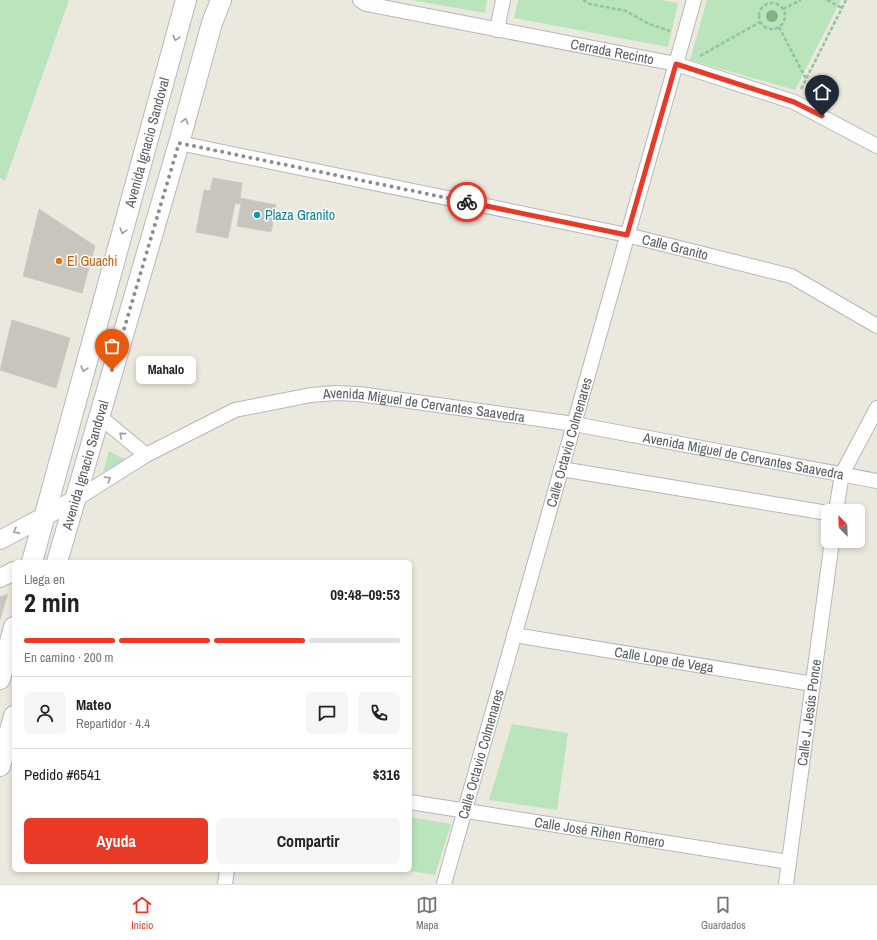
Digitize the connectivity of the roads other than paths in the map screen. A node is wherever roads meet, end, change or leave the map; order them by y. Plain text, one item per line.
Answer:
1 (186, 0) edge
2 (221, 0) edge
3 (360, 0) edge
4 (503, 0) edge
5 (694, 0) edge
6 (497, 30) junction
7 (679, 65) junction
8 (179, 143) junction
9 (877, 146) edge
10 (627, 235) junction
11 (877, 326) edge
12 (877, 408) edge
13 (99, 416) junction
14 (574, 424) junction
15 (146, 455) junction
16 (561, 469) junction
17 (842, 474) junction
18 (877, 481) edge
19 (75, 500) junction
20 (837, 504) edge
21 (821, 512) edge
22 (44, 515) junction
23 (0, 540) edge
24 (831, 548) edge
25 (58, 556) edge
26 (33, 560) edge
27 (41, 560) edge
28 (12, 572) edge
29 (0, 578) edge
30 (12, 635) edge
31 (514, 635) junction
32 (0, 679) edge
33 (813, 684) junction
34 (12, 723) edge
35 (0, 766) edge
36 (412, 802) edge
37 (465, 811) junction
38 (789, 862) junction
39 (227, 872) edge
40 (225, 884) edge
41 (444, 884) edge
42 (786, 884) edge

1 -> 22 main road, Avenida Ignacio Sandoval
8 -> 2 main road, Avenida Ignacio Sandoval
3 - 6 street, Cerrada Recinto
4 - 6 street
5 - 7 street, Calle Octavio Colmenares
6 - 7 street, Cerrada Recinto
7 - 9 street, Cerrada Recinto
7 - 10 street, Calle Octavio Colmenares
8 - 10 street, Calle Granito
8 - 13 main road, Avenida Ignacio Sandoval
10 - 11 street, Calle Granito
10 - 14 street, Calle Octavio Colmenares
12 - 17 street
15 -> 13 street
13 - 19 main road, Avenida Ignacio Sandoval
14 - 15 street, Avenida Miguel de Cervantes Saavedra
14 - 16 street, Calle Octavio Colmenares
14 - 17 street, Avenida Miguel de Cervantes Saavedra
19 -> 15 street, Avenida Miguel de Cervantes Saavedra
16 - 21 street
16 - 31 street, Calle Octavio Colmenares
17 - 18 street, Avenida Miguel de Cervantes Saavedra
17 - 20 street
19 - 22 street, Avenida Miguel de Cervantes Saavedra
19 - 25 main road, Avenida Ignacio Sandoval
22 -> 23 street, Avenida Miguel de Cervantes Saavedra
22 - 26 main road, Avenida Ignacio Sandoval
24 - 33 street, Calle J. Jesús Ponce
25 - 27 street
28 - 29 street
30 - 32 main road
31 - 33 street, Calle Lope de Vega
31 - 37 street, Calle Octavio Colmenares
33 - 38 street, Calle J. Jesús Ponce
34 - 35 main road
36 - 37 street, Calle José Rihen Romero
37 - 38 street, Calle José Rihen Romero
37 - 41 street, Calle Octavio Colmenares
38 - 42 street, Calle J. Jesús Ponce
39 - 40 street

